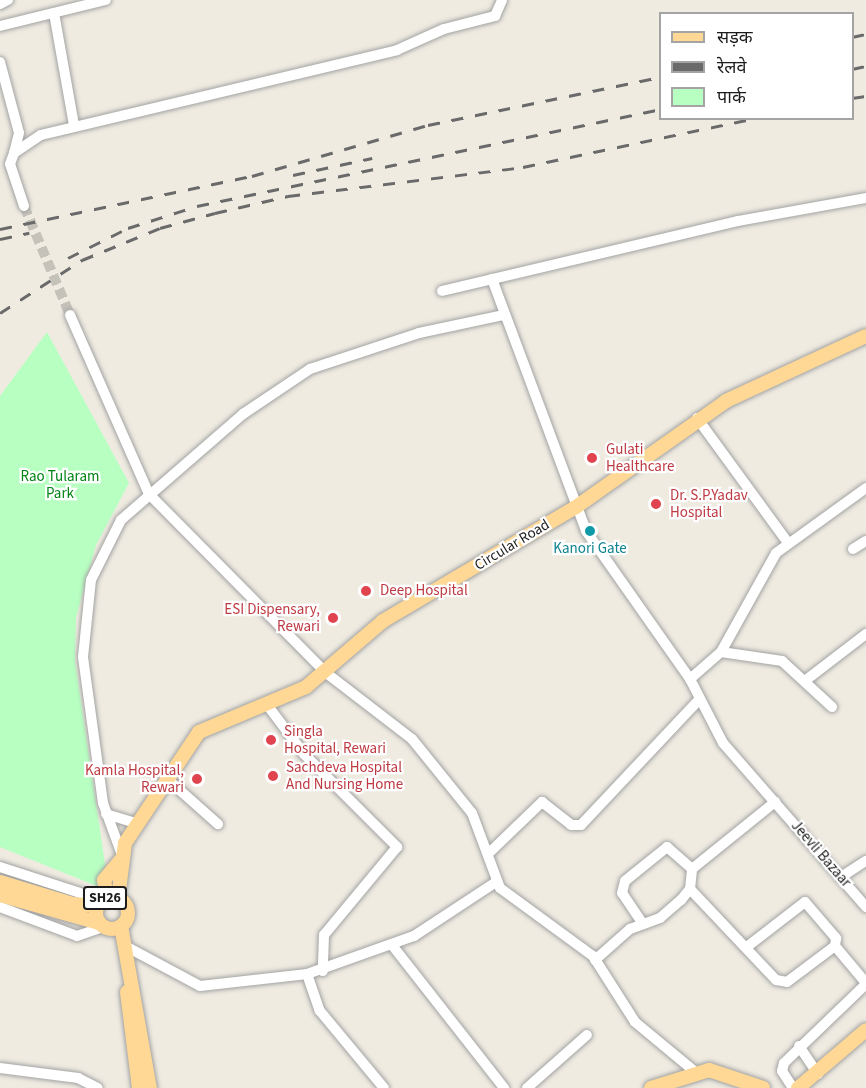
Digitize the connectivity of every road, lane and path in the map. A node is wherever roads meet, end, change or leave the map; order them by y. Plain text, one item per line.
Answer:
1 (8, 0) edge
2 (106, 0) edge
3 (502, 0) edge
4 (0, 4) edge
5 (54, 13) junction
6 (0, 26) edge
7 (0, 62) edge
8 (74, 125) junction
9 (15, 153) junction
10 (4, 172) edge
11 (866, 198) edge
12 (24, 206) tunnel mouth
13 (492, 279) junction
14 (442, 291) dead end
15 (70, 315) tunnel mouth
16 (504, 315) junction
17 (866, 336) edge
18 (697, 418) junction
19 (866, 488) edge
20 (149, 494) junction
21 (576, 507) junction
22 (866, 541) edge
23 (788, 543) junction
24 (853, 549) dead end
25 (866, 634) edge
26 (721, 652) junction
27 (325, 672) junction
28 (690, 679) junction
29 (806, 680) junction
30 (698, 701) junction
31 (267, 706) junction
32 (832, 707) dead end
33 (165, 777) junction
34 (776, 802) junction
35 (106, 814) junction
36 (136, 823) junction
37 (218, 824) dead end
38 (489, 853) junction
39 (122, 858) junction
40 (866, 861) edge
41 (0, 867) edge
42 (692, 868) junction
43 (841, 877) junction
44 (0, 882) edge
45 (496, 882) junction
46 (690, 890) junction
47 (0, 895) edge
48 (106, 900) junction
49 (55, 906) junction
50 (0, 907) edge
51 (866, 907) edge
52 (643, 924) junction
53 (109, 926) junction
54 (392, 945) junction
55 (748, 946) junction
56 (835, 946) junction
57 (127, 947) junction
58 (595, 960) junction
59 (323, 971) junction
60 (307, 975) junction
61 (866, 984) edge
62 (866, 1030) edge
63 (587, 1035) dead end
64 (799, 1046) junction
65 (0, 1068) edge
66 (694, 1071) junction
67 (818, 1074) junction
68 (98, 1088) edge
69 (139, 1088) edge
70 (150, 1088) edge
71 (384, 1088) edge
72 (504, 1088) edge
73 (527, 1088) edge
74 (651, 1088) edge
75 (763, 1088) edge
76 (796, 1088) edge

1 - 4 street
2 - 5 street
3 - 8 street
5 - 6 street
5 - 8 street
7 - 9 street
8 - 9 street
9 - 10 street
10 - 12 street
11 - 13 street
13 - 14 street
13 - 16 street, Jeevli Bazaar
15 - 20 street
16 - 20 street
16 - 21 street, Jeevli Bazaar
17 - 18 main road, Circular Road
18 - 21 main road, Circular Road
18 - 23 street
19 - 23 street
20 - 27 street
20 - 35 street
21 - 27 main road, Circular Road
21 - 28 street, Jeevli Bazaar
22 - 24 street
23 - 26 street
25 - 29 street
26 - 28 street
26 - 29 street
27 - 31 main road, Circular Road
27 - 38 street
28 - 30 street, Jeevli Bazaar
29 - 32 street
30 - 34 street, Jeevli Bazaar
30 - 38 street
31 - 33 main road, Circular Road
31 - 59 street
33 - 36 main road, Circular Road
33 - 37 street
34 - 42 street
34 - 43 street, Jeevli Bazaar
35 - 36 street
35 - 39 street
36 - 39 main road, Circular Road
38 - 45 street
39 - 48 main road, Circular Road
40 - 43 street
41 - 48 street
42 - 46 street
42 - 52 street
43 - 51 street, Jeevli Bazaar
44 - 49 main road, SH26
45 - 54 street
45 - 58 street
46 - 52 street
46 - 55 street
47 - 49 main road, SH26
48 - 49 main road, SH26
48 - 53 main road, SH26
48 - 53 main road, SH26
49 - 53 main road, SH26
50 - 53 street
52 - 58 street
53 - 57 main road
53 - 69 main road
54 - 59 street
54 - 72 street
55 - 56 street
55 - 56 street
56 - 61 street
57 - 60 street
57 - 70 main road
58 - 66 street
59 - 60 street
60 - 71 street
61 - 64 street
62 - 67 main road
63 - 73 street
64 - 67 street
64 - 76 street
65 - 68 street
66 - 74 main road
66 - 75 main road
67 - 76 main road

